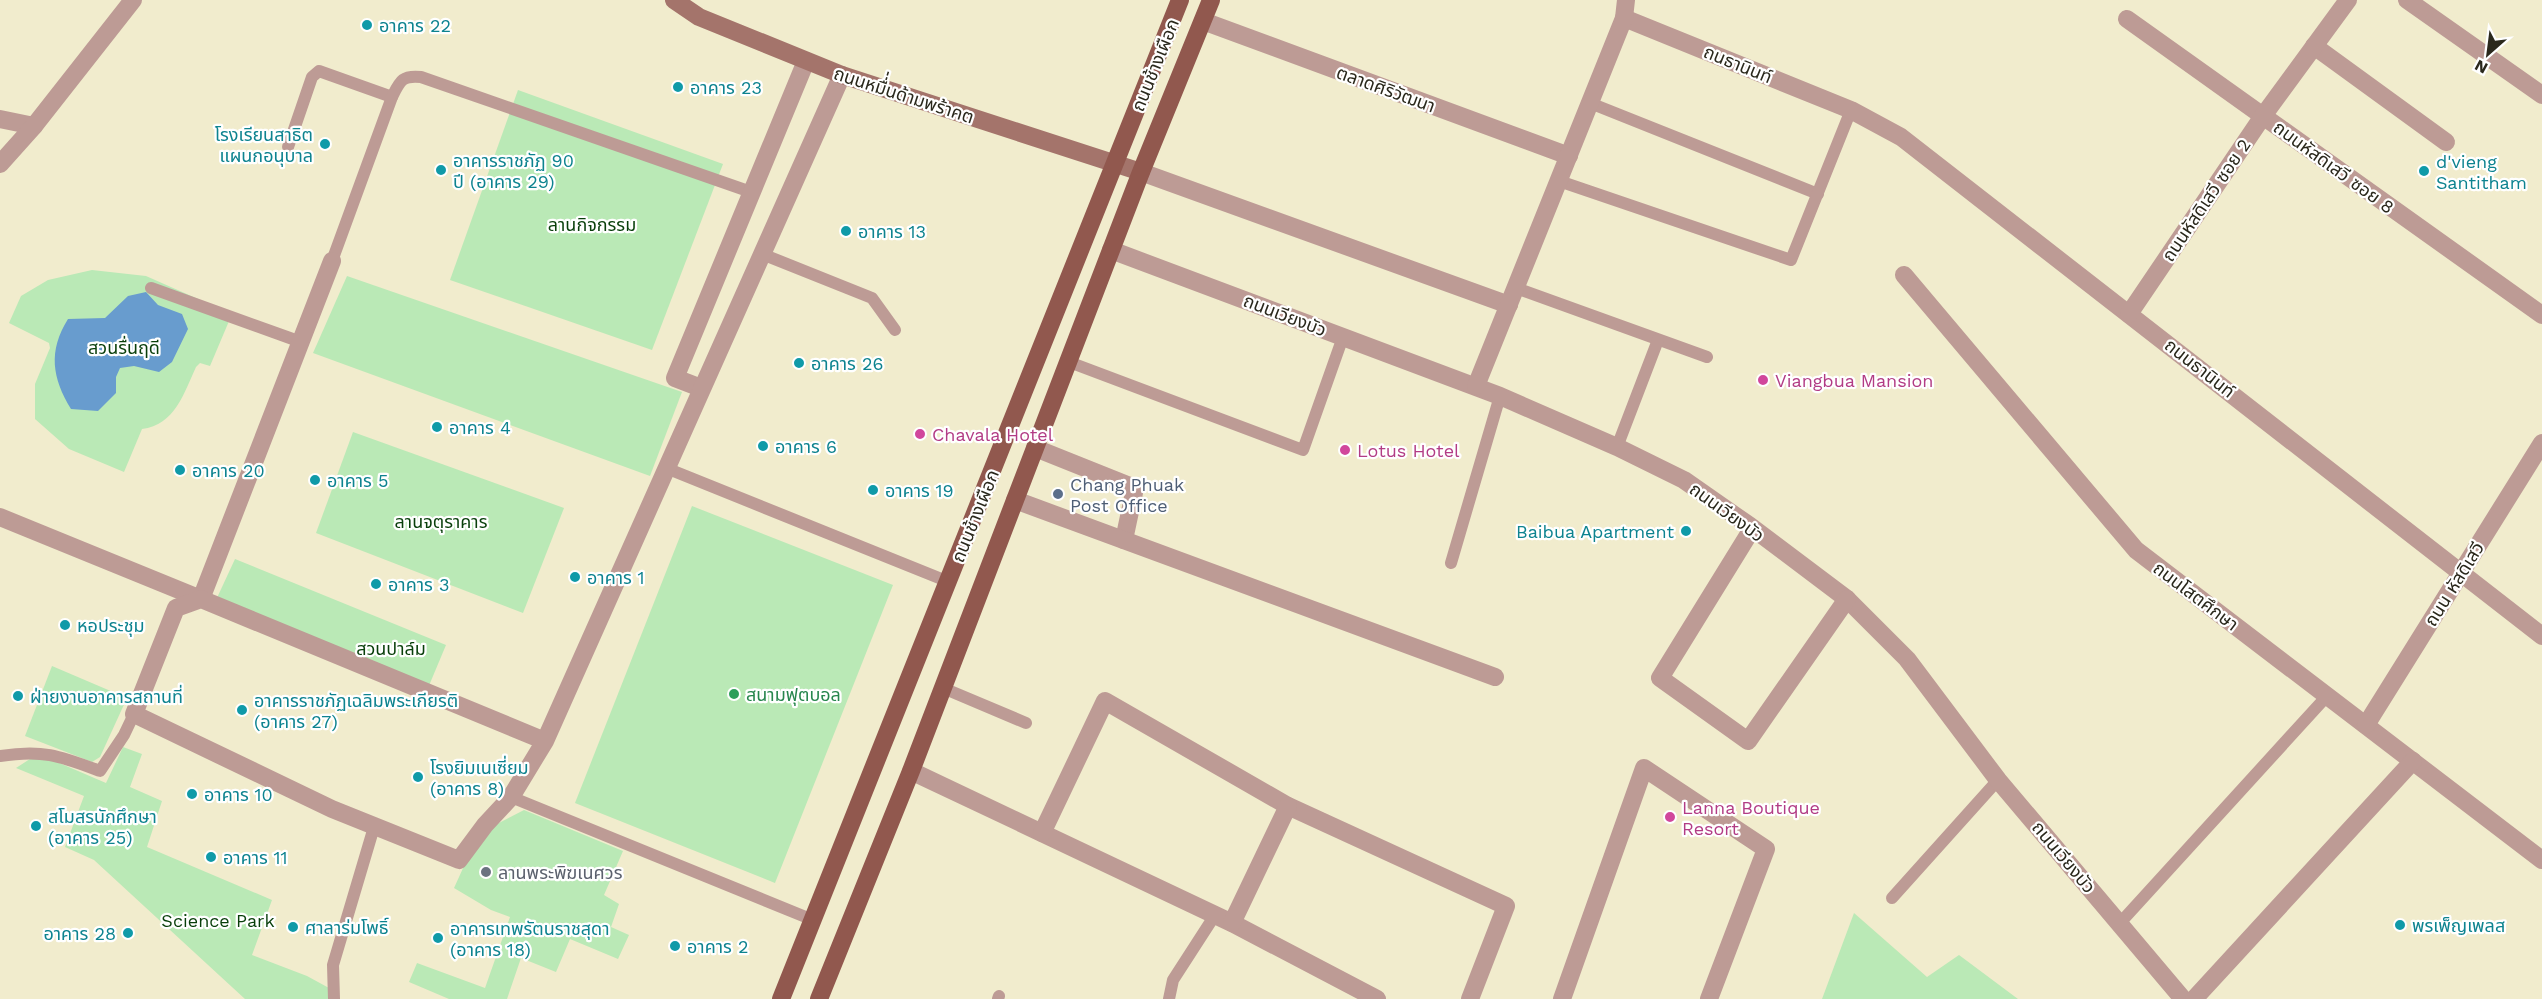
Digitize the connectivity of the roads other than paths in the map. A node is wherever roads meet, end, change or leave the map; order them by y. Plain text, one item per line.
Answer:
1 (133, 0) edge
2 (674, 0) edge
3 (1180, 0) edge
4 (1211, 0) edge
5 (2348, 0) edge
6 (2407, 0) edge
7 (1625, 9) edge
8 (2127, 19) dead end
9 (1203, 21) junction
10 (2314, 46) junction
11 (806, 61) junction
12 (842, 75) junction
13 (2542, 95) edge
14 (392, 97) junction
15 (1590, 103) junction
16 (1851, 110) junction
17 (2263, 116) junction
18 (0, 120) edge
19 (34, 126) junction
20 (2446, 142) dead end
21 (288, 147) dead end
22 (1569, 156) junction
23 (1115, 163) junction
24 (0, 164) edge
25 (1141, 172) junction
26 (1559, 181) junction
27 (751, 192) junction
28 (1818, 194) junction
29 (1111, 250) junction
30 (762, 254) junction
31 (332, 261) joint
32 (1904, 275) dead end
33 (151, 288) dead end
34 (1512, 296) junction
35 (2129, 314) junction
36 (2542, 315) edge
37 (894, 330) dead end
38 (1343, 337) junction
39 (1658, 340) junction
40 (301, 342) junction
41 (1707, 357) dead end
42 (1069, 362) junction
43 (1476, 386) junction
44 (701, 388) junction
45 (1500, 396) junction
46 (2542, 443) edge
47 (1617, 447) junction
48 (1035, 448) junction
49 (666, 468) junction
50 (1015, 500) junction
51 (0, 517) edge
52 (1752, 529) junction
53 (1124, 540) junction
54 (1451, 563) dead end
55 (2462, 572) junction
56 (949, 582) junction
57 (201, 599) junction
58 (1847, 599) junction
59 (2542, 636) edge
60 (1495, 677) dead end
61 (943, 688) junction
62 (2327, 696) junction
63 (134, 714) junction
64 (1026, 723) dead end
65 (2366, 725) junction
66 (544, 741) junction
67 (0, 756) edge
68 (2413, 761) junction
69 (911, 771) junction
70 (1998, 780) junction
71 (511, 797) junction
72 (1288, 806) junction
73 (374, 827) junction
74 (1042, 833) junction
75 (2542, 860) edge
76 (1892, 898) dead end
77 (1215, 915) junction
78 (813, 920) junction
79 (2120, 923) junction
80 (1232, 924) junction
81 (1354, 994) edge
82 (334, 999) edge
83 (781, 999) edge
84 (819, 999) edge
85 (1169, 999) edge
86 (1377, 999) edge
87 (1470, 999) edge
88 (1562, 999) edge
89 (1709, 999) edge
90 (2183, 999) edge
91 (2194, 999) edge

1 - 19 street
2 - 11 street, ถนนหมื่่นด้ามพร้าคต
3 - 23 main road, ถนนช้างเผือก
4 - 9 main road, ถนนช้างเผือก
5 - 10 street, ถนนหัสดิเสวี ซอย 2
6 - 13 street
7 - 15 street
7 - 16 street, ถนธานินท์
8 - 17 street, ถนนหัสดิเสวี ซอย 8
9 - 22 street, ตลาดศิริวัฒนา
9 - 25 main road, ถนนช้างเผือก
10 - 17 street, ถนนหัสดิเสวี ซอย 2
10 - 20 street
11 - 12 street, ถนนหมื่่นด้ามพร้าคต
11 - 27 street
12 - 23 street, ถนนหมื่่นด้ามพร้าคต
12 - 30 street
14 - 21 lane
14 - 27 lane
14 - 31 lane
15 - 22 street
15 - 28 lane
16 - 28 lane
16 - 35 street, ถนนธานินท์
17 - 35 street, ถนนหัสดิเสวี ซอย 2
17 - 36 street, ถนนหัสดิเสวี ซอย 8
18 - 19 street
19 - 24 street
22 - 26 street
23 - 25 street, ถนนหมื่่นด้ามพร้าคต
23 - 56 main road, ถนนช้างเผือก
25 - 29 main road, ถนนช้างเผือก
25 - 34 street
26 - 28 lane
26 - 34 street
27 - 44 street
29 - 38 street, ถนนเวียงบัว
29 - 42 main road, ถนนช้างเผือก
30 - 37 lane
30 - 44 street
31 - 40 street
32 - 62 street, ถนนโสตศึกษา
33 - 40 lane
34 - 39 lane
34 - 43 street
35 - 55 street, ถนนธานินท์
38 - 42 lane
38 - 43 street, ถนนเวียงบัว
39 - 41 lane
39 - 47 lane
40 - 57 street
42 - 48 main road, ถนนช้างเผือก
43 - 45 street, ถนนเวียงบัว
44 - 49 street
45 - 47 street, ถนนเวียงบัว
45 - 54 lane
46 - 55 street, ถนน หัสดิเสวี
47 - 52 street, ถนนเวียงบัว
48 - 50 main road, ถนนช้างเผือก
48 - 53 street
49 - 56 lane
49 - 66 street
50 - 53 street
50 - 61 main road, ถนนช้างเผือก
51 - 57 street
52 - 58 street, ถนนเวียงบัว
52 - 58 street
53 - 60 street
55 - 59 street, ถนนธานินท์
55 - 65 street, ถนน หัสดิเสวี
56 - 78 main road, ถนนช้างเผือก
57 - 63 street
57 - 66 street
58 - 70 street, ถนนเวียงบัว
61 - 64 lane
61 - 69 main road, ถนนช้างเผือก
62 - 65 street, ถนนโสตศึกษา
62 - 79 lane
63 - 67 lane
63 - 73 street
65 - 68 street, ถนนโสตศึกษา
66 - 71 street
68 - 75 street, ถนนโสตศึกษา
68 - 91 street
69 - 74 street
69 - 84 main road, ถนนช้างเผือก
70 - 76 lane
70 - 79 street, ถนนเวียงบัว
71 - 73 street
71 - 78 lane
72 - 74 street
72 - 80 street
72 - 87 street
73 - 82 lane
74 - 77 street
77 - 80 street
77 - 85 lane
78 - 83 main road, ถนนช้างเผือก
79 - 90 street, ถนนเวียงบัว
80 - 81 street
81 - 86 street
88 - 89 street

